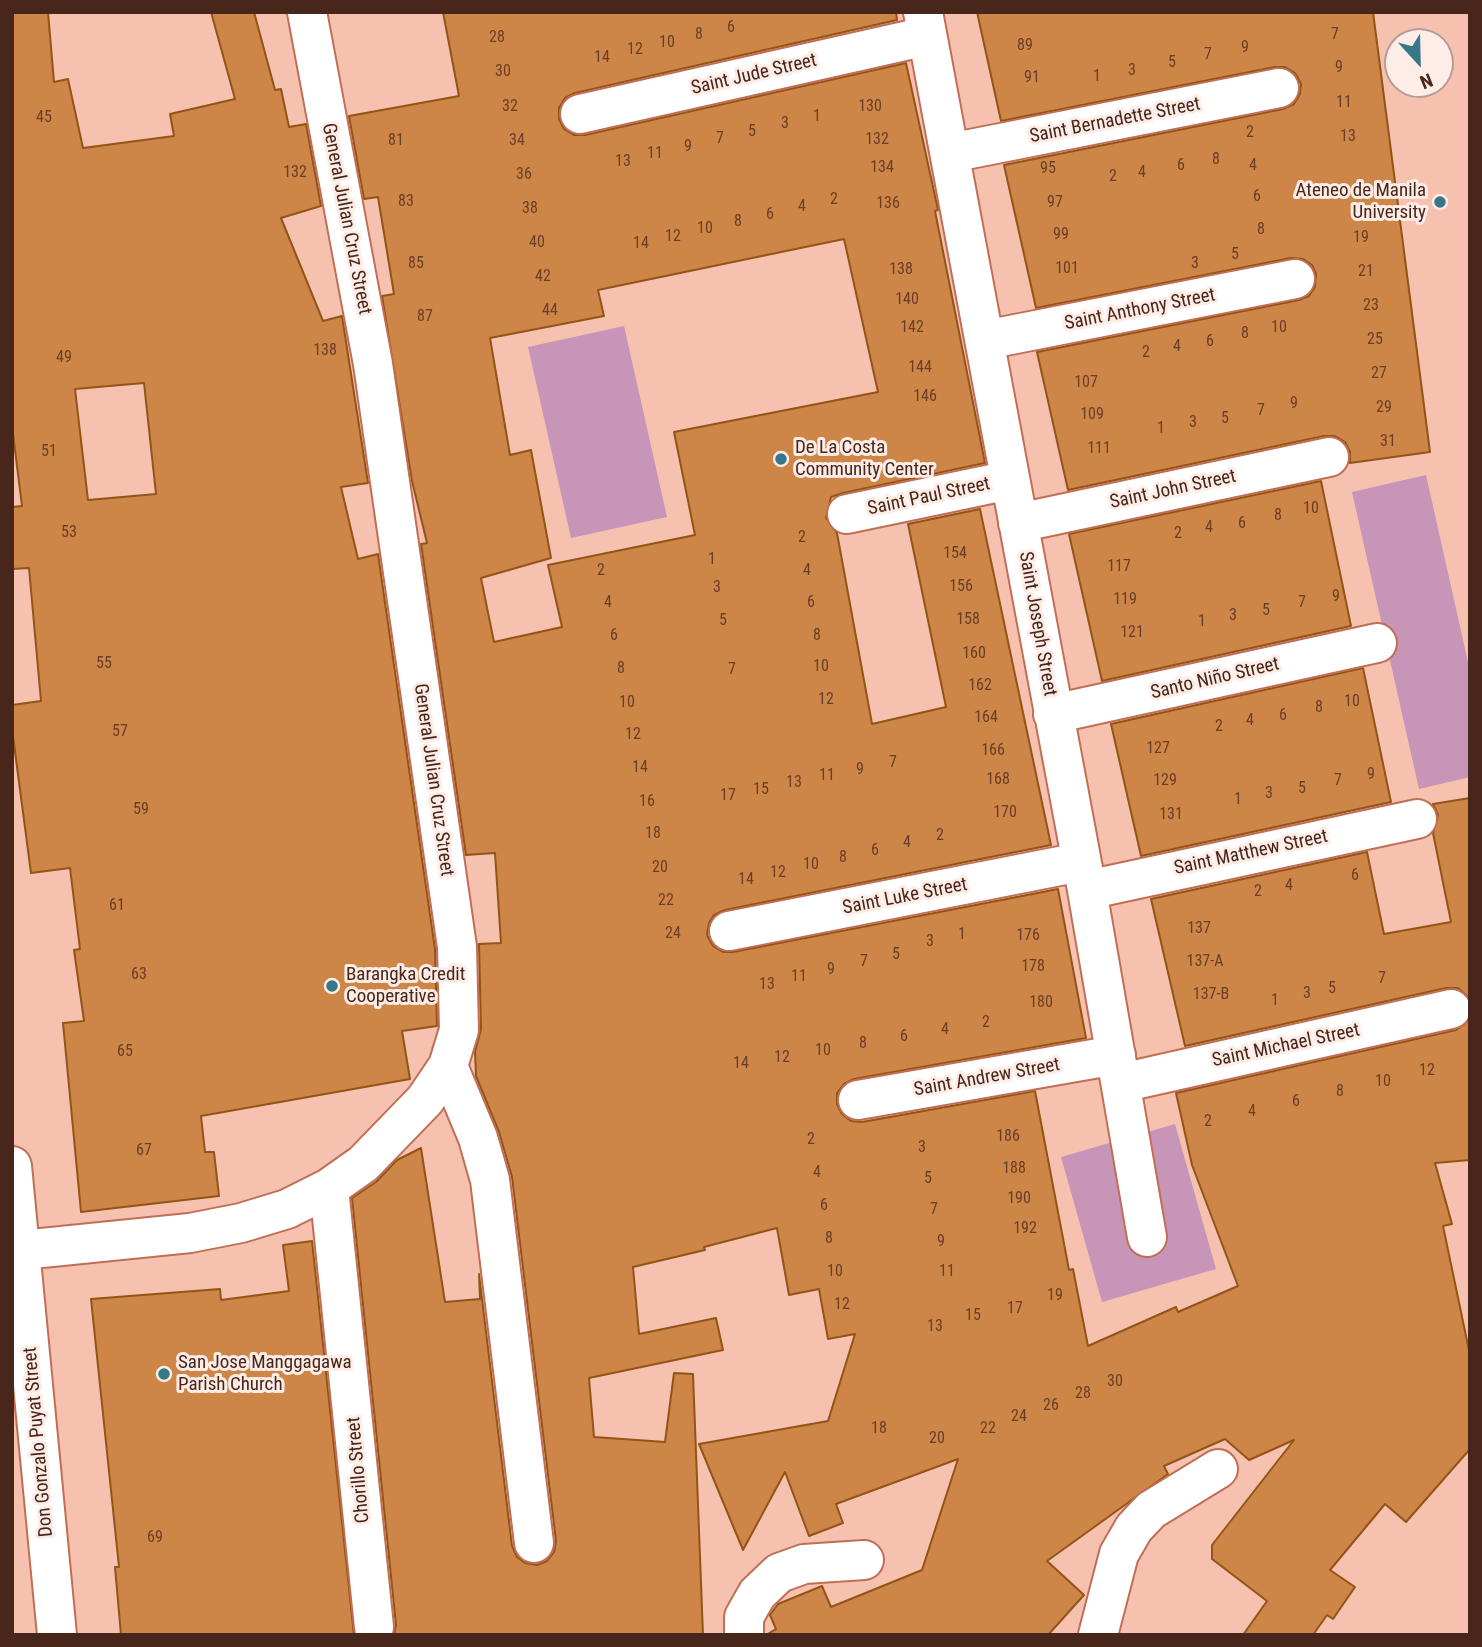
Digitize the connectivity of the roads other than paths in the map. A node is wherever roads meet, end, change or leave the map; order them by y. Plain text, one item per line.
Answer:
1 (307, 12) edge
2 (925, 24) edge
3 (1279, 88) dead end
4 (580, 114) dead end
5 (950, 153) junction
6 (1295, 279) dead end
7 (985, 340) junction
8 (1329, 457) dead end
9 (1010, 480) junction
10 (847, 514) dead end
11 (1018, 523) junction
12 (1377, 643) dead end
13 (1053, 714) junction
14 (1416, 819) dead end
15 (1084, 876) junction
16 (729, 931) dead end
17 (1451, 1009) dead end
18 (448, 1066) junction
19 (1119, 1069) junction
20 (858, 1100) dead end
21 (12, 1166) edge
22 (329, 1188) junction
23 (1147, 1237) dead end
24 (22, 1250) junction
25 (1218, 1469) dead end
26 (534, 1543) dead end
27 (864, 1560) dead end
28 (374, 1628) dead end
29 (57, 1635) edge
30 (744, 1635) edge
31 (1098, 1635) edge

1 - 18 street, General Julian Cruz Street
2 - 4 street, Saint Jude Street
2 - 5 street, Saint Joseph Street
3 - 5 street, Saint Bernadette Street
5 - 7 street, Saint Joseph Street
6 - 7 street, Saint Anthony Street
7 - 9 street, Saint Joseph Street
8 - 11 street, Saint John Street
9 - 10 street, Saint Paul Street
9 - 11 street, Saint Joseph Street
11 - 13 street, Saint Joseph Street
12 - 13 street, Santo Niño Street
13 - 15 street, Saint Joseph Street
14 - 15 street, Saint Matthew Street
15 - 16 street, Saint Luke Street
15 - 19 street, Saint Joseph Street
17 - 19 street, Saint Michael Street
18 - 22 street, General Julian Cruz Street
18 - 26 street
19 - 20 street, Saint Andrew Street
19 - 23 street, Saint Joseph Street
21 - 24 street, Don Gonzalo Puyat Street
22 - 24 street, General Julian Cruz Street
22 - 28 street, Chorillo Street
24 - 29 street, Don Gonzalo Puyat Street
25 - 31 street
27 - 30 street

